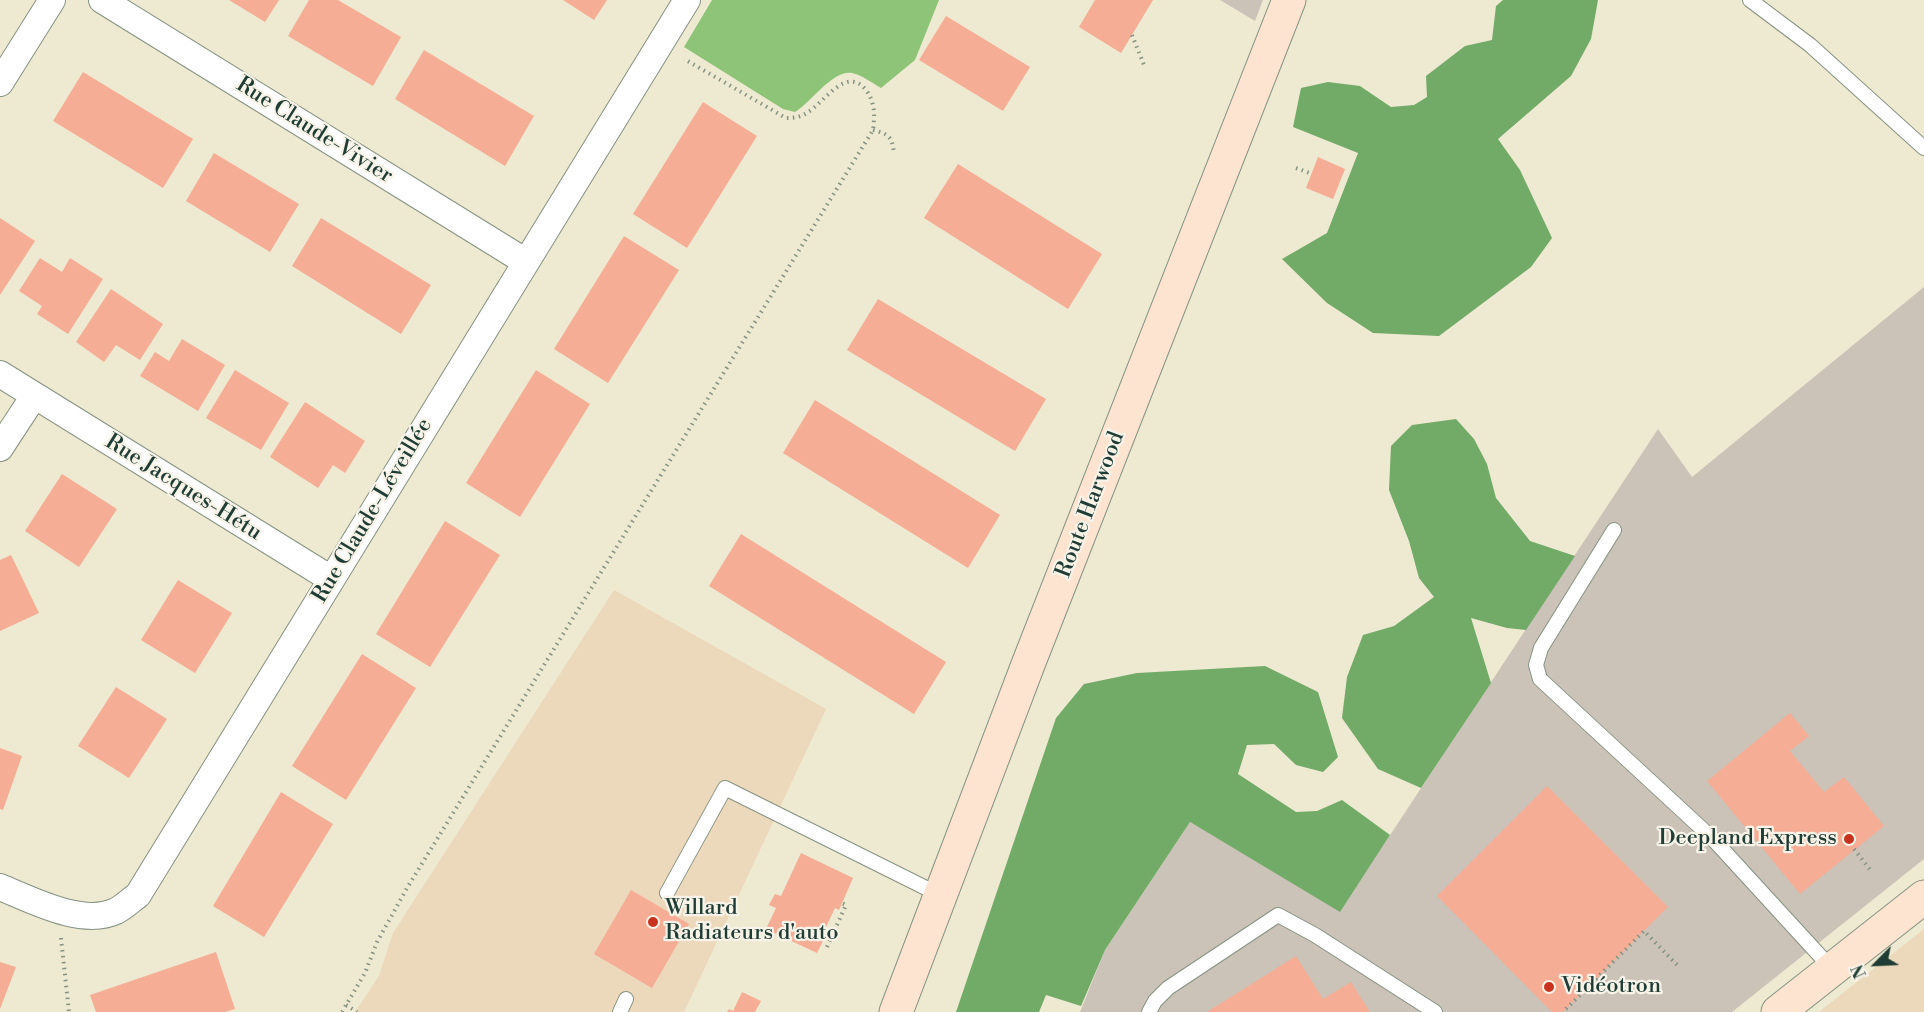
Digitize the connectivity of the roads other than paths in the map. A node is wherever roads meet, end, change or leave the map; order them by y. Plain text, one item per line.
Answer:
1 (52, 0) edge
2 (102, 0) edge
3 (687, 0) edge
4 (1289, 0) edge
5 (1750, 0) edge
6 (0, 83) edge
7 (1924, 148) edge
8 (526, 262) junction
9 (0, 374) edge
10 (34, 396) junction
11 (0, 448) edge
12 (1614, 530) dead end
13 (331, 579) junction
14 (0, 887) edge
15 (667, 893) dead end
16 (940, 895) junction
17 (1924, 897) edge
18 (1833, 970) junction
19 (896, 1012) edge
20 (1149, 1012) edge
21 (1435, 1012) edge
22 (1778, 1012) edge

1 - 6 street
2 - 8 street, Rue Claude-Vivier
3 - 8 street, Rue Claude-Léveillée
4 - 16 main road, Route Harwood
5 - 7 lane
8 - 13 street, Rue Claude-Léveillée
9 - 10 street, Rue Jacques-Hétu
10 - 11 street
10 - 13 street, Rue Jacques-Hétu
12 - 18 lane
13 - 14 street, Rue Claude-Léveillée
15 - 16 lane
16 - 19 main road, Route Harwood
17 - 18 main road
18 - 22 main road
20 - 21 lane

